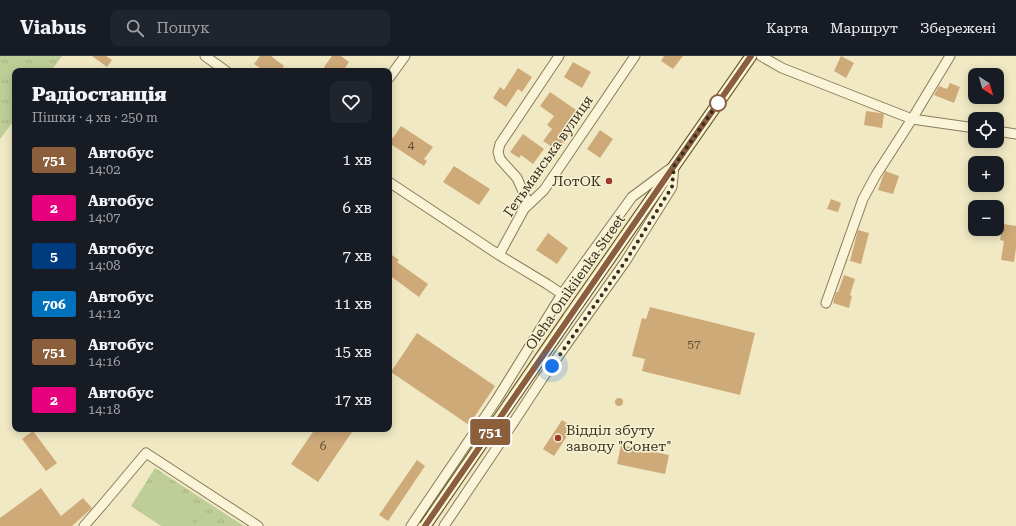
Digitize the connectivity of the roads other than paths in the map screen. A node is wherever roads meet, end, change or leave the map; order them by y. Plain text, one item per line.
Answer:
1 (205, 56) edge
2 (405, 56) edge
3 (559, 56) edge
4 (635, 56) edge
5 (751, 56) edge
6 (761, 56) edge
7 (950, 56) edge
8 (222, 68) edge
9 (392, 74) edge
10 (912, 119) junction
11 (968, 127) edge
12 (1004, 132) edge
13 (1016, 134) edge
14 (674, 166) junction
15 (392, 184) edge
16 (524, 209) junction
17 (499, 255) junction
18 (562, 294) junction
19 (826, 304) dead end
20 (497, 399) junction
21 (519, 414) junction
22 (84, 526) edge
23 (258, 526) edge
24 (411, 526) edge
25 (425, 526) edge
26 (444, 526) edge

1 - 8 street
2 - 9 street
3 - 16 street
4 - 16 street, Гетьманська вулиця
5 - 14 main road, Oleha Onikiienka Street
6 - 10 street
7 - 10 street
10 - 11 street
10 - 19 street
12 - 13 street
14 - 18 street
14 - 21 street
14 - 25 main road, Oleha Onikiienka Street, bridge
15 - 17 street, Oleha Onikiienka Street
16 - 17 street, Гетьманська вулиця
17 - 18 street, Oleha Onikiienka Street
18 - 20 street
20 - 21 street
20 - 24 street
21 - 26 street
22 - 23 street

